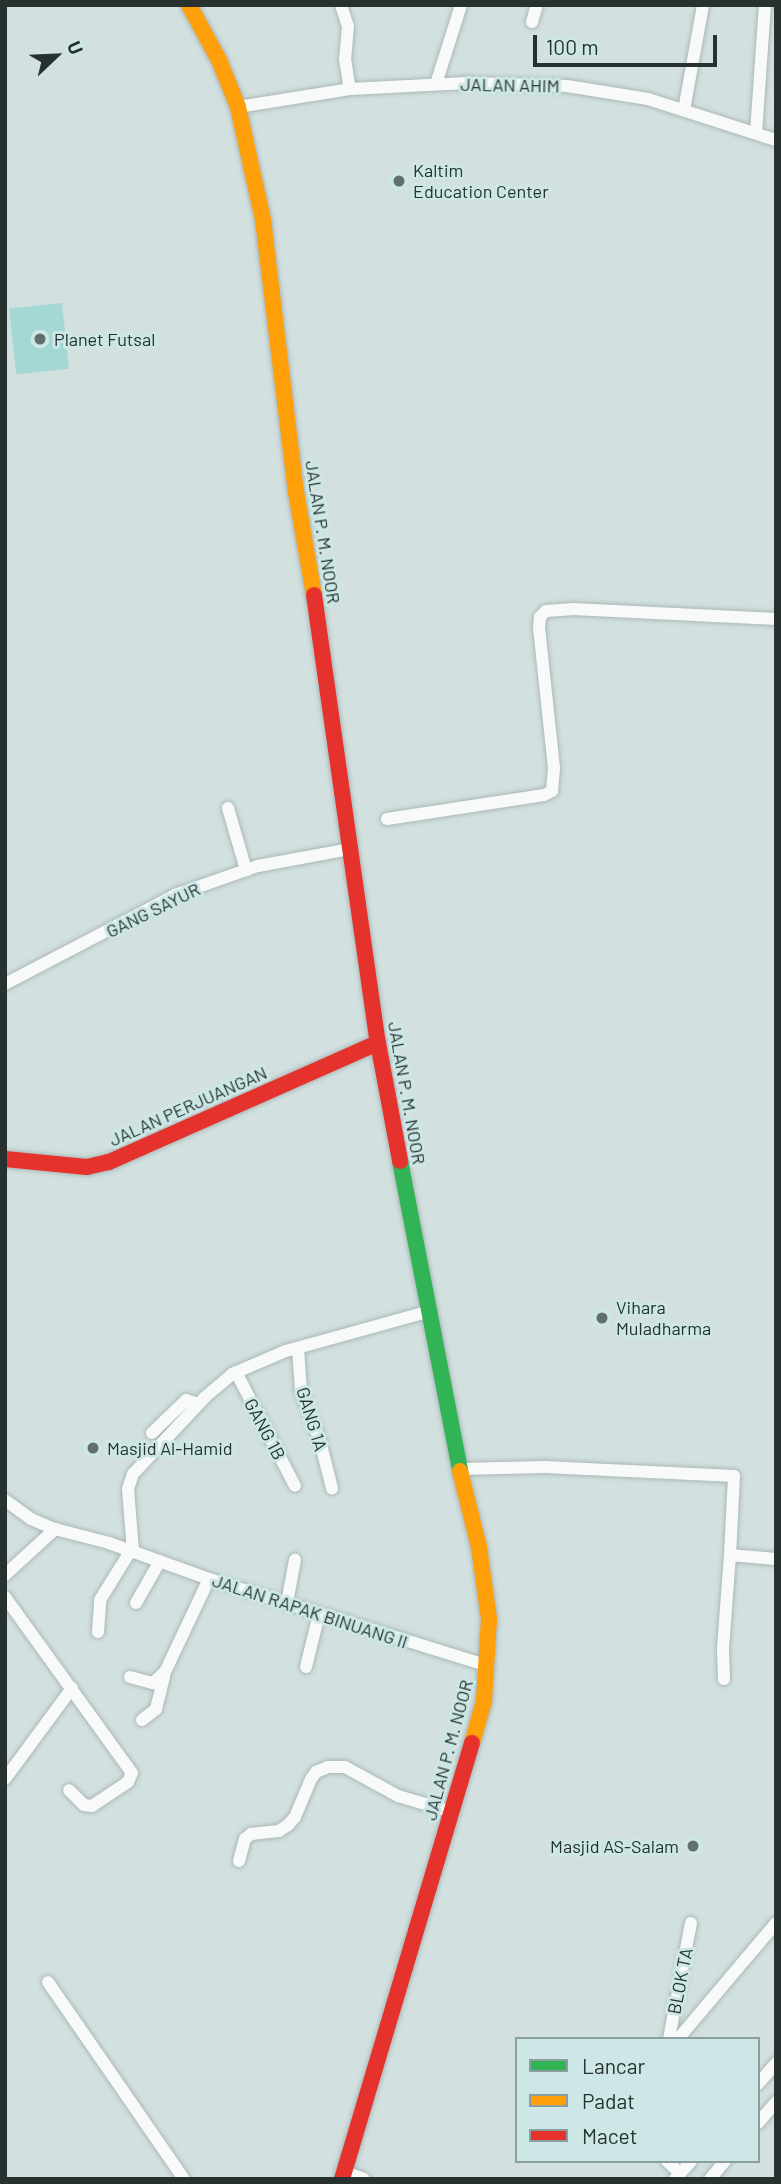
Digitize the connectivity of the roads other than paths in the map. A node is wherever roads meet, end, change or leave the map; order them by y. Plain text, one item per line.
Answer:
1 (190, 5) edge
2 (341, 5) edge
3 (460, 5) edge
4 (537, 5) edge
5 (704, 5) edge
6 (765, 5) edge
7 (533, 22) dead end
8 (436, 84) junction
9 (350, 89) junction
10 (238, 107) junction
11 (684, 110) junction
12 (756, 133) junction
13 (776, 140) edge
14 (776, 619) edge
15 (228, 808) dead end
16 (387, 819) dead end
17 (350, 849) junction
18 (246, 870) junction
19 (5, 984) edge
20 (378, 1043) junction
21 (5, 1159) edge
22 (427, 1312) junction
23 (298, 1348) junction
24 (236, 1372) junction
25 (198, 1404) junction
26 (152, 1433) dead end
27 (459, 1469) junction
28 (295, 1486) dead end
29 (332, 1488) dead end
30 (5, 1500) edge
31 (55, 1530) junction
32 (123, 1548) junction
33 (730, 1556) junction
34 (776, 1559) edge
35 (295, 1560) dead end
36 (160, 1561) junction
37 (5, 1576) edge
38 (209, 1579) junction
39 (5, 1597) edge
40 (136, 1603) dead end
41 (287, 1603) junction
42 (319, 1614) junction
43 (97, 1632) dead end
44 (488, 1666) junction
45 (306, 1667) dead end
46 (165, 1672) junction
47 (130, 1677) dead end
48 (724, 1679) dead end
49 (69, 1683) junction
50 (142, 1720) dead end
51 (5, 1779) edge
52 (69, 1790) dead end
53 (453, 1812) junction
54 (239, 1861) dead end
55 (691, 1923) dead end
56 (776, 1923) edge
57 (48, 1982) dead end
58 (669, 2037) edge
59 (680, 2037) edge
60 (776, 2063) edge
61 (760, 2083) edge
62 (760, 2087) edge
63 (776, 2103) edge
64 (760, 2121) edge
65 (723, 2163) edge
66 (343, 2175) edge
67 (184, 2179) edge
68 (364, 2179) edge
69 (710, 2179) edge

1 - 10 main road, JALAN P. M. NOOR
2 - 9 street
3 - 8 street
4 - 7 street
5 - 11 street
6 - 12 street
8 - 9 street, JALAN AHIM
8 - 11 street, JALAN AHIM
9 - 10 street, JALAN AHIM
10 - 17 main road, JALAN P. M. NOOR
11 - 12 street, JALAN AHIM
12 - 13 street, JALAN AHIM
14 - 16 street
15 - 18 street
17 - 18 street, GANG SAYUR
17 - 20 main road, JALAN P. M. NOOR
18 - 19 street, GANG SAYUR
20 - 21 main road, JALAN PERJUANGAN
20 - 22 main road, JALAN P. M. NOOR
22 - 23 street
22 - 27 main road, JALAN P. M. NOOR
23 - 24 street
23 - 29 street, GANG 1A
24 - 25 street
24 - 28 street, GANG 1B
25 - 26 street
25 - 32 street
27 - 33 street
27 - 44 main road, JALAN P. M. NOOR
30 - 31 street, JALAN RAPAK BINUANG II
31 - 32 street, JALAN RAPAK BINUANG II
31 - 37 street
32 - 36 street, JALAN RAPAK BINUANG II
32 - 43 street
33 - 34 street
33 - 48 street
35 - 41 street
36 - 38 street, JALAN RAPAK BINUANG II
36 - 40 street
38 - 41 street, JALAN RAPAK BINUANG II
38 - 46 street
39 - 49 street
41 - 42 street, JALAN RAPAK BINUANG II
42 - 44 street, JALAN RAPAK BINUANG II
42 - 45 street
44 - 53 main road, JALAN P. M. NOOR
46 - 47 street
46 - 50 street
49 - 51 street
49 - 52 street
53 - 54 street
53 - 66 main road, JALAN P. M. NOOR
55 - 58 street, BLOK TA
56 - 59 street
57 - 67 street
60 - 61 street
62 - 63 street
63 - 64 street
65 - 69 street
66 - 68 street

